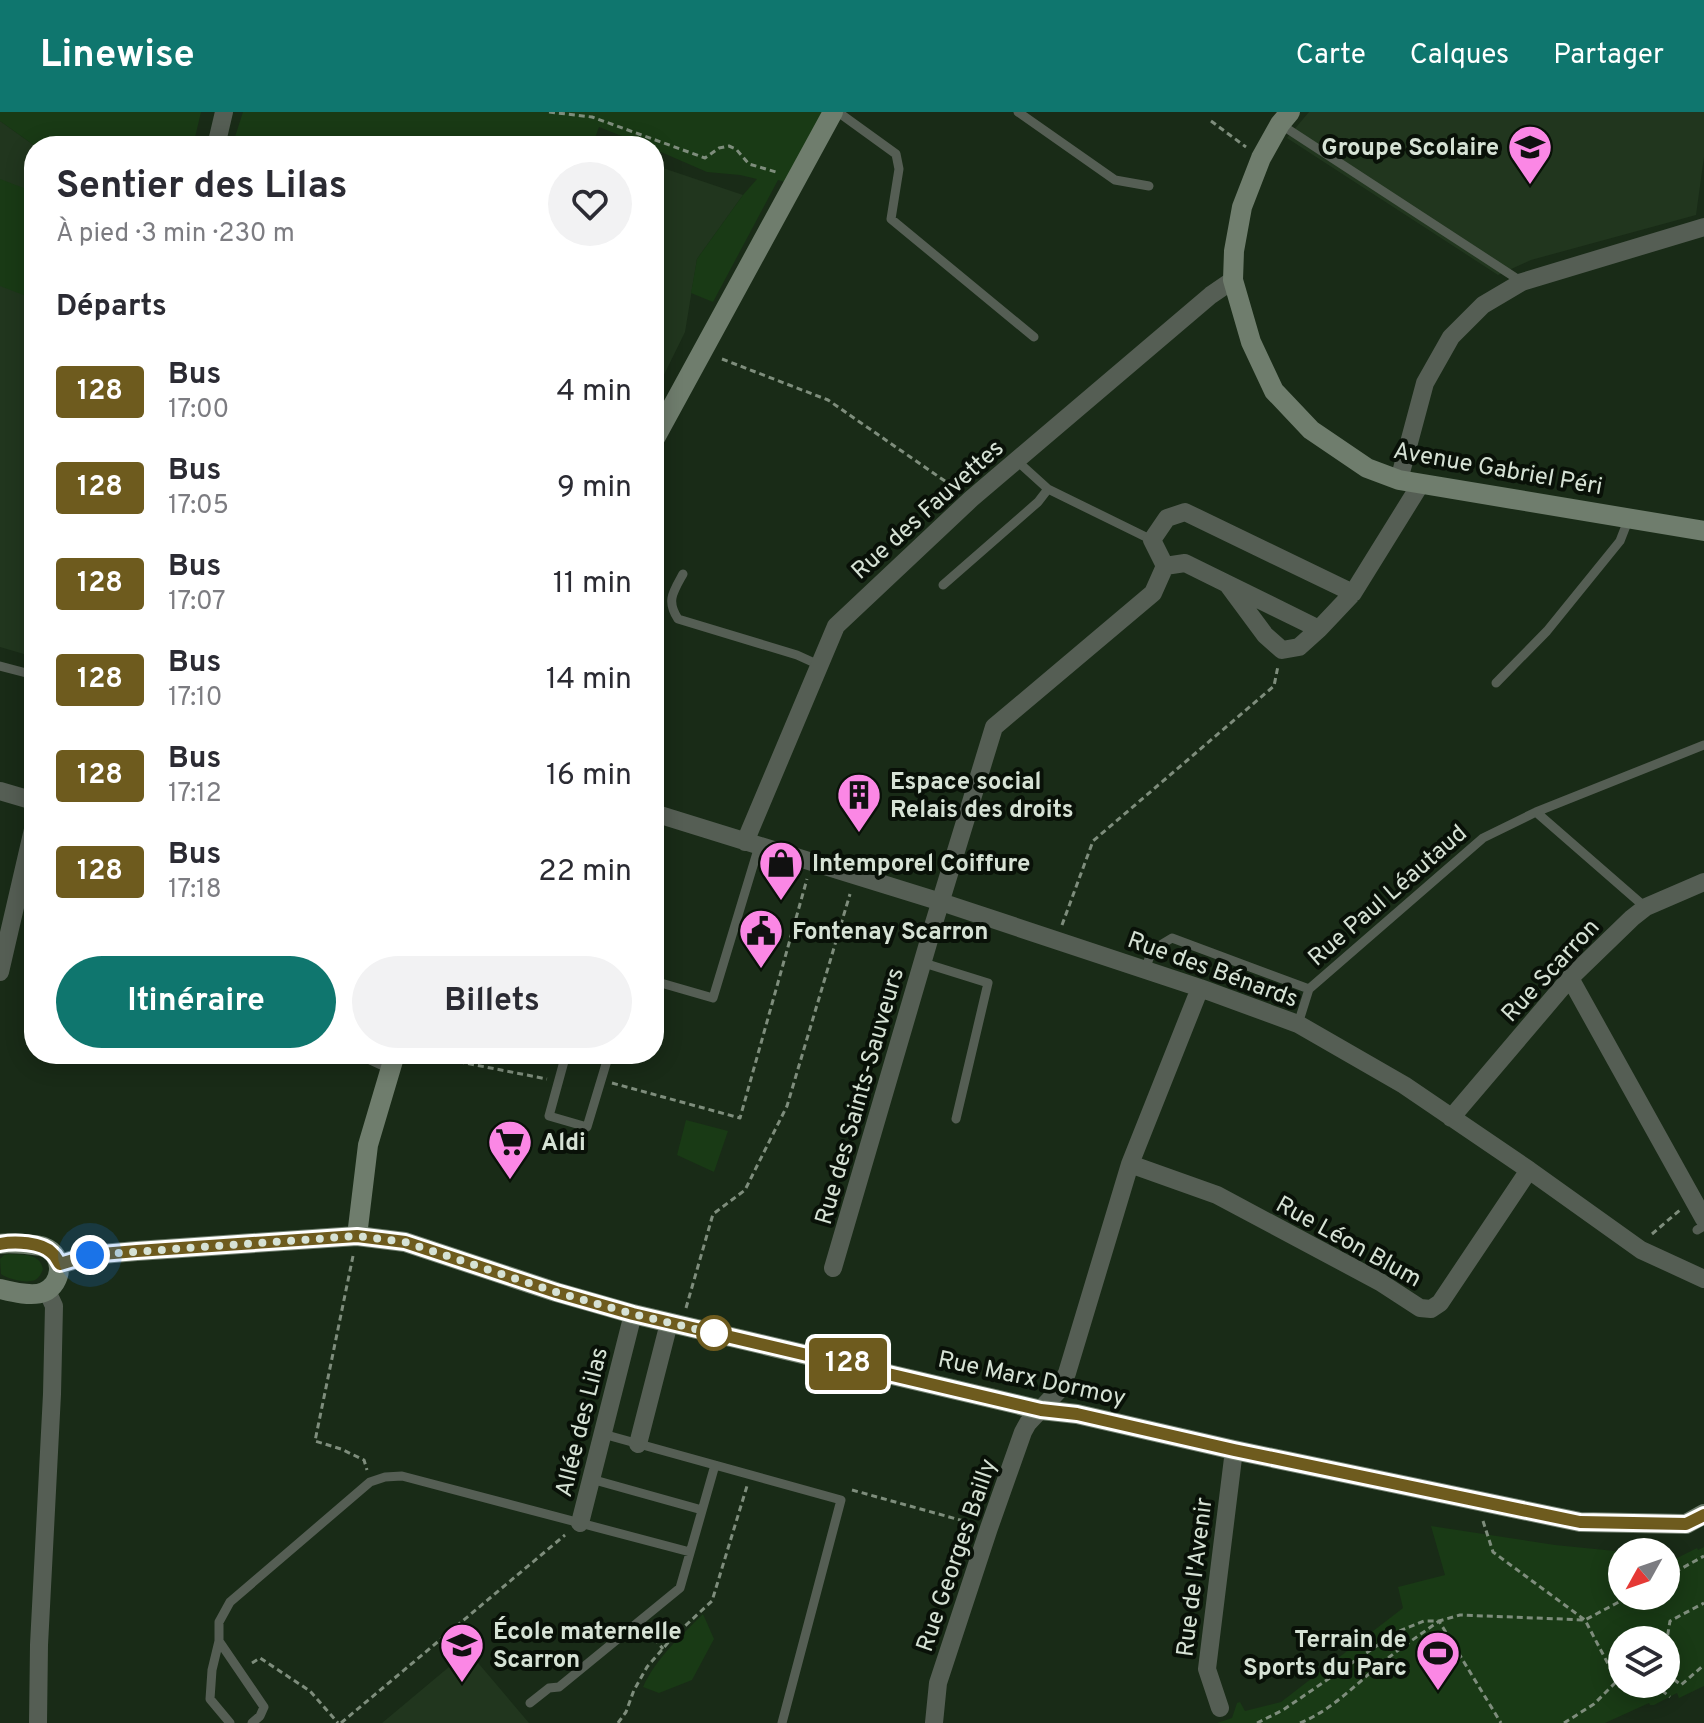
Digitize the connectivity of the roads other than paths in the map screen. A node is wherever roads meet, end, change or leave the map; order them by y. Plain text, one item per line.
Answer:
1 (224, 112) edge
2 (835, 112) edge
3 (1018, 112) edge
4 (1285, 118) edge
5 (218, 136) edge
6 (1149, 186) dead end
7 (1704, 227) edge
8 (1233, 280) junction
9 (1522, 282) junction
10 (1034, 337) dead end
11 (664, 422) edge
12 (1016, 460) junction
13 (1399, 480) junction
14 (1420, 485) junction
15 (1048, 489) junction
16 (1629, 518) junction
17 (1704, 531) edge
18 (1152, 540) junction
19 (1165, 566) junction
20 (683, 574) dead end
21 (1227, 584) junction
22 (943, 585) dead end
23 (1353, 593) junction
24 (1319, 629) junction
25 (819, 665) junction
26 (0, 666) edge
27 (24, 672) edge
28 (1496, 683) dead end
29 (1704, 745) edge
30 (0, 791) edge
31 (24, 798) edge
32 (1536, 812) junction
33 (664, 816) edge
34 (752, 844) junction
35 (24, 868) edge
36 (1704, 882) edge
37 (941, 902) junction
38 (1646, 907) junction
39 (924, 963) junction
40 (1145, 970) junction
41 (0, 972) edge
42 (1570, 978) junction
43 (664, 984) edge
44 (1200, 988) junction
45 (1309, 989) junction
46 (1298, 1024) junction
47 (393, 1064) edge
48 (564, 1064) edge
49 (606, 1064) edge
50 (1451, 1118) junction
51 (956, 1119) dead end
52 (1130, 1164) junction
53 (1529, 1170) junction
54 (1702, 1225) edge
55 (357, 1236) junction
56 (0, 1244) edge
57 (60, 1264) junction
58 (833, 1268) dead end
59 (1704, 1279) edge
60 (0, 1289) edge
61 (47, 1291) junction
62 (633, 1314) junction
63 (675, 1324) junction
64 (1041, 1410) junction
65 (603, 1434) junction
66 (638, 1444) junction
67 (1234, 1450) junction
68 (715, 1465) junction
69 (591, 1479) junction
70 (702, 1510) junction
71 (1704, 1514) edge
72 (580, 1523) junction
73 (690, 1552) junction
74 (219, 1641) junction
75 (530, 1703) dead end
76 (1220, 1708) dead end
77 (38, 1723) edge
78 (230, 1723) edge
79 (252, 1723) edge
80 (782, 1723) edge
81 (934, 1723) edge

1 - 5 street
2 - 10 lane
2 - 11 main road
3 - 6 lane
4 - 8 main road, Avenue Gabriel Péri
4 - 9 lane
7 - 9 street
8 - 12 street, Rue des Fauvettes
8 - 13 main road, Avenue Gabriel Péri
9 - 13 street
12 - 15 lane
12 - 25 street, Rue des Fauvettes
13 - 14 main road, Avenue Gabriel Péri
14 - 16 main road, Avenue Gabriel Péri
14 - 23 street
15 - 18 lane
15 - 22 lane
16 - 17 main road, Avenue Gabriel Péri
16 - 28 lane
18 - 19 street
18 - 23 street
19 - 21 street
19 - 37 street, Rue des Saints-Sauveurs
20 - 25 lane
21 - 24 street
21 - 24 street
23 - 24 street
25 - 34 street, Rue des Fauvettes
26 - 27 lane
29 - 32 lane, Rue Paul Léautaud
30 - 31 street
32 - 38 lane
32 - 45 lane, Rue Paul Léautaud
33 - 34 street, Rue des Bénards
34 - 37 street, Rue des Bénards
34 - 43 lane
35 - 41 street
36 - 38 street, Rue Scarron
37 - 39 street, Rue des Saints-Sauveurs
37 - 40 street, Rue des Bénards
38 - 42 street, Rue Scarron
39 - 51 lane
39 - 58 street, Rue des Saints-Sauveurs
40 - 44 street, Rue des Bénards
40 - 45 lane, Rue Paul Léautaud
42 - 50 street, Rue Scarron
42 - 54 street
44 - 46 street, Rue des Bénards
44 - 52 street, Rue Georges Bailly
45 - 46 lane, Rue Paul Léautaud
46 - 50 street, Rue des Bénards
47 - 55 main road
48 - 49 lane
50 - 53 street, Rue des Bénards
52 - 53 street, Rue Léon Blum
52 - 64 street, Rue Georges Bailly
53 - 59 street, Rue des Bénards
55 - 57 main road, Rue Marx Dormoy
55 - 62 main road, Rue Marx Dormoy
56 - 57 main road
57 - 61 main road
60 - 61 main road
61 - 77 street
62 - 63 main road, Rue Marx Dormoy
62 - 65 street, Allée des Lilas
63 - 64 main road, Rue Marx Dormoy
63 - 66 street
64 - 67 main road, Rue Marx Dormoy
64 - 81 street, Rue Georges Bailly
65 - 66 lane
65 - 69 street, Allée des Lilas
66 - 68 lane
67 - 71 main road, Rue Marx Dormoy
67 - 76 street, Rue de l'Avenir
68 - 70 lane
68 - 80 lane
69 - 70 lane
69 - 72 street, Allée des Lilas
70 - 73 lane
72 - 73 lane, Allée des Lilas
72 - 74 lane
73 - 75 lane
74 - 78 lane
74 - 79 lane

